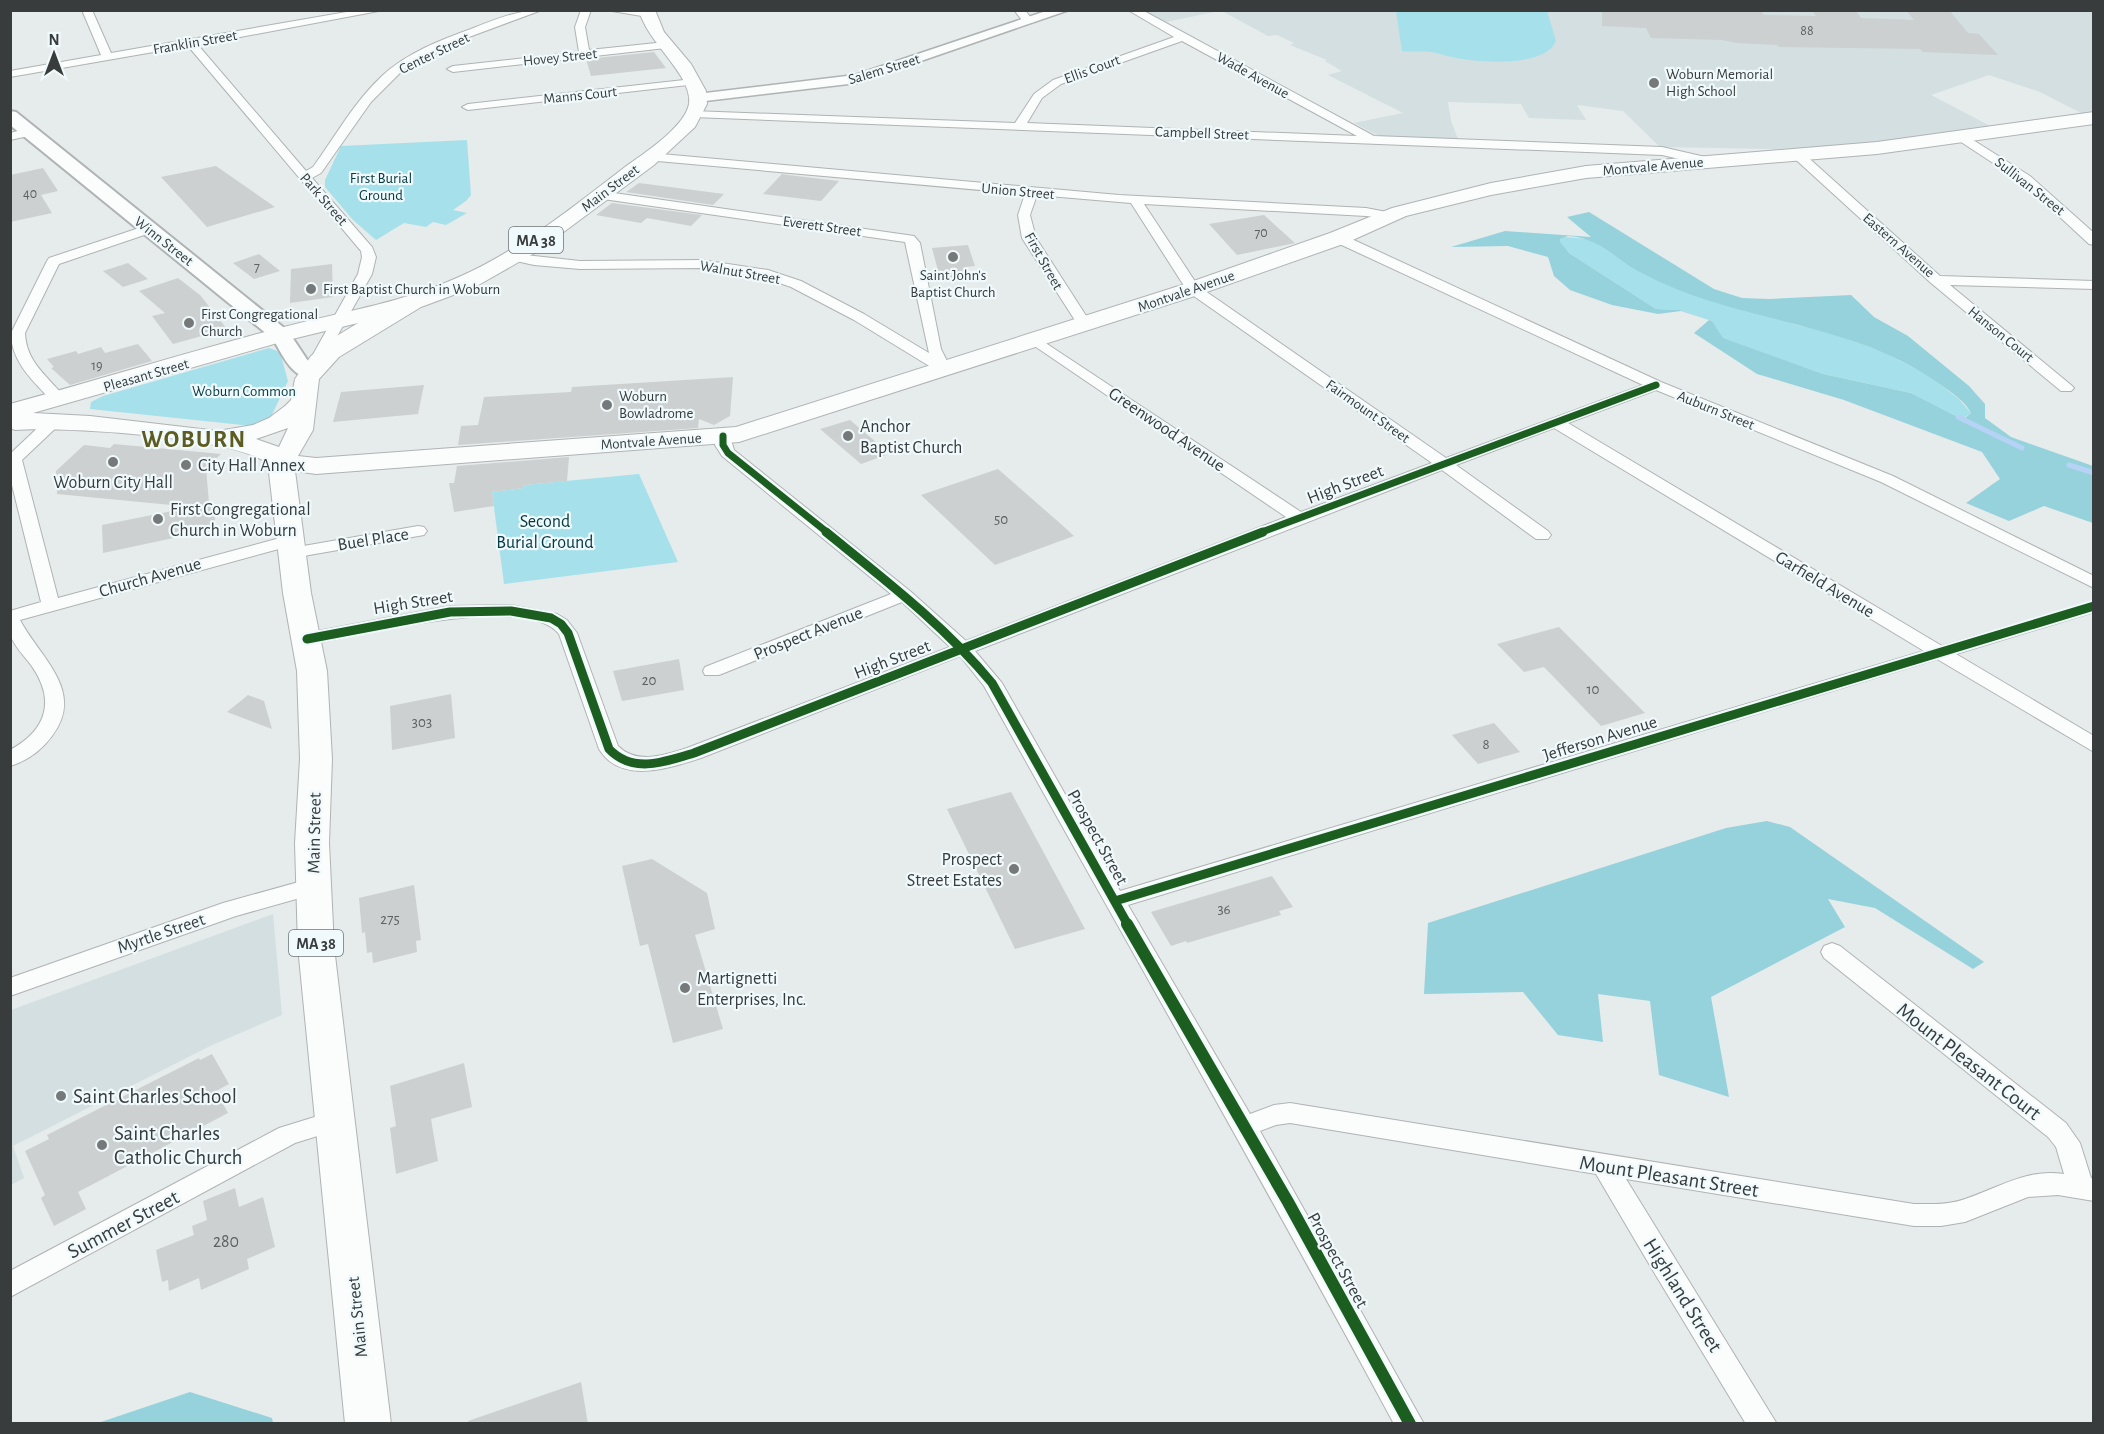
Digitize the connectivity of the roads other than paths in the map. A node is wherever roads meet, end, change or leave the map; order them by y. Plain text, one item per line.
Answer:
1 (87, 10) edge
2 (379, 10) edge
3 (537, 10) edge
4 (586, 10) edge
5 (611, 10) edge
6 (1019, 10) edge
7 (1063, 10) edge
8 (1133, 10) edge
9 (648, 12) edge
10 (1029, 22) junction
11 (1183, 37) junction
12 (191, 43) junction
13 (666, 45) junction
14 (585, 54) junction
15 (107, 57) junction
16 (453, 69) dead end
17 (10, 74) edge
18 (694, 98) junction
19 (468, 107) dead end
20 (10, 116) edge
21 (2094, 118) edge
22 (1019, 126) junction
23 (29, 132) junction
24 (10, 137) edge
25 (1962, 137) junction
26 (1373, 140) junction
27 (1798, 155) junction
28 (650, 157) junction
29 (1710, 162) junction
30 (304, 177) junction
31 (1032, 192) junction
32 (600, 195) junction
33 (1136, 201) junction
34 (1387, 216) junction
35 (148, 229) junction
36 (1338, 238) junction
37 (2094, 241) edge
38 (512, 256) junction
39 (1936, 280) junction
40 (2094, 285) edge
41 (1193, 289) junction
42 (411, 304) junction
43 (337, 322) junction
44 (1085, 324) junction
45 (14, 334) edge
46 (281, 335) junction
47 (1035, 340) junction
48 (944, 369) junction
49 (310, 372) junction
50 (1656, 386) junction
51 (2066, 388) dead end
52 (301, 403) junction
53 (56, 410) junction
54 (10, 412) edge
55 (10, 423) edge
56 (1556, 423) junction
57 (203, 435) junction
58 (723, 436) junction
59 (12, 456) edge
60 (281, 462) junction
61 (1444, 464) junction
62 (1299, 518) junction
63 (418, 531) dead end
64 (1542, 535) dead end
65 (291, 546) junction
66 (2094, 583) edge
67 (904, 595) junction
68 (51, 605) junction
69 (2094, 606) edge
70 (10, 618) edge
71 (307, 639) junction
72 (964, 649) junction
73 (1936, 652) junction
74 (712, 671) dead end
75 (2094, 745) edge
76 (10, 759) edge
77 (313, 886) junction
78 (1115, 901) junction
79 (1832, 952) dead end
80 (10, 987) edge
81 (334, 1121) junction
82 (1243, 1127) junction
83 (1605, 1166) junction
84 (2087, 1189) edge
85 (10, 1285) edge
86 (368, 1424) edge
87 (1410, 1424) edge
88 (1763, 1424) edge

1 - 15 street
2 - 12 street, Franklin Street
3 - 30 street, Center Street
4 - 14 street
5 - 9 street
6 - 10 street
7 - 10 street, Salem Street
8 - 11 street, Wade Avenue
9 - 13 main road
10 - 18 street, Salem Street
11 - 22 street, Ellis Court
11 - 26 street, Wade Avenue
12 - 15 street, Franklin Street
12 - 30 street, Park Street
13 - 14 street, Hovey Street
13 - 18 main road
14 - 16 street, Hovey Street
15 - 17 street, Franklin Street
18 - 19 street, Manns Court
18 - 22 street, Campbell Street
18 - 28 main road, Main Street / MA 38
20 - 23 main road, Winn Street
21 - 25 main road, Montvale Avenue
22 - 26 street, Campbell Street
23 - 24 street
23 - 35 main road, Winn Street
25 - 27 main road, Montvale Avenue
25 - 37 street, Sullivan Street
26 - 29 street, Campbell Street
27 - 29 main road, Montvale Avenue
27 - 39 street, Eastern Avenue
28 - 31 street, Union Street
28 - 32 main road, Main Street / MA 38
29 - 34 main road, Montvale Avenue
30 - 43 street, Park Street
31 - 33 street, Union Street
31 - 44 street, First Street
32 - 38 main road, Main Street / MA 38
32 - 48 street, Everett Street
33 - 34 street, Union Street
33 - 41 street
34 - 36 main road, Montvale Avenue
35 - 45 street
35 - 46 main road, Winn Street
36 - 41 main road, Montvale Avenue
36 - 50 street, Auburn Street
38 - 42 main road, Main Street / MA 38
38 - 48 street, Walnut Street
39 - 40 street, Eastern Avenue
39 - 51 street, Hanson Court
41 - 44 main road, Montvale Avenue
41 - 61 street, Fairmount Street
42 - 43 main road, Main Street / MA 38
42 - 49 main road, Main Street / MA 38
43 - 46 main road, Main Street / MA 38
43 - 49 street, Park Street
44 - 47 main road, Montvale Avenue
45 - 53 street
46 - 49 main road, Winn Street
46 - 53 main road, Pleasant Street / MA 38
47 - 48 main road, Montvale Avenue
47 - 62 street, Greenwood Avenue
48 - 58 main road, Montvale Avenue
49 - 52 main road
50 - 56 street, High Street
50 - 66 street, Auburn Street
52 - 57 main road
52 - 60 main road
53 - 54 main road
53 - 55 main road
53 - 57 main road
53 - 59 street
56 - 61 street, High Street
56 - 73 street, Garfield Avenue
57 - 60 main road
58 - 60 main road, Montvale Avenue
58 - 67 street, Prospect Street
59 - 68 street
60 - 65 main road, Main Street / MA 38
61 - 62 street, High Street
61 - 64 street, Fairmount Street
62 - 72 street, High Street
63 - 65 street, Buel Place
65 - 68 street, Church Avenue
65 - 71 main road, Main Street / MA 38
67 - 72 street, Prospect Street
67 - 74 street, Prospect Avenue
68 - 70 street, Church Avenue
69 - 73 street, Jefferson Avenue
70 - 76 street
71 - 72 street, High Street
71 - 77 main road, Main Street / MA 38
72 - 78 street, Prospect Street
73 - 75 street, Garfield Avenue
73 - 78 street, Jefferson Avenue
77 - 80 street, Myrtle Street
77 - 81 main road, Main Street / MA 38
78 - 82 street, Prospect Street
79 - 84 street, Mount Pleasant Court
81 - 85 street, Summer Street
81 - 86 main road, Main Street / MA 38
82 - 83 street, Mount Pleasant Street
82 - 87 street, Prospect Street
83 - 84 street, Mount Pleasant Street
83 - 88 street, Highland Street

